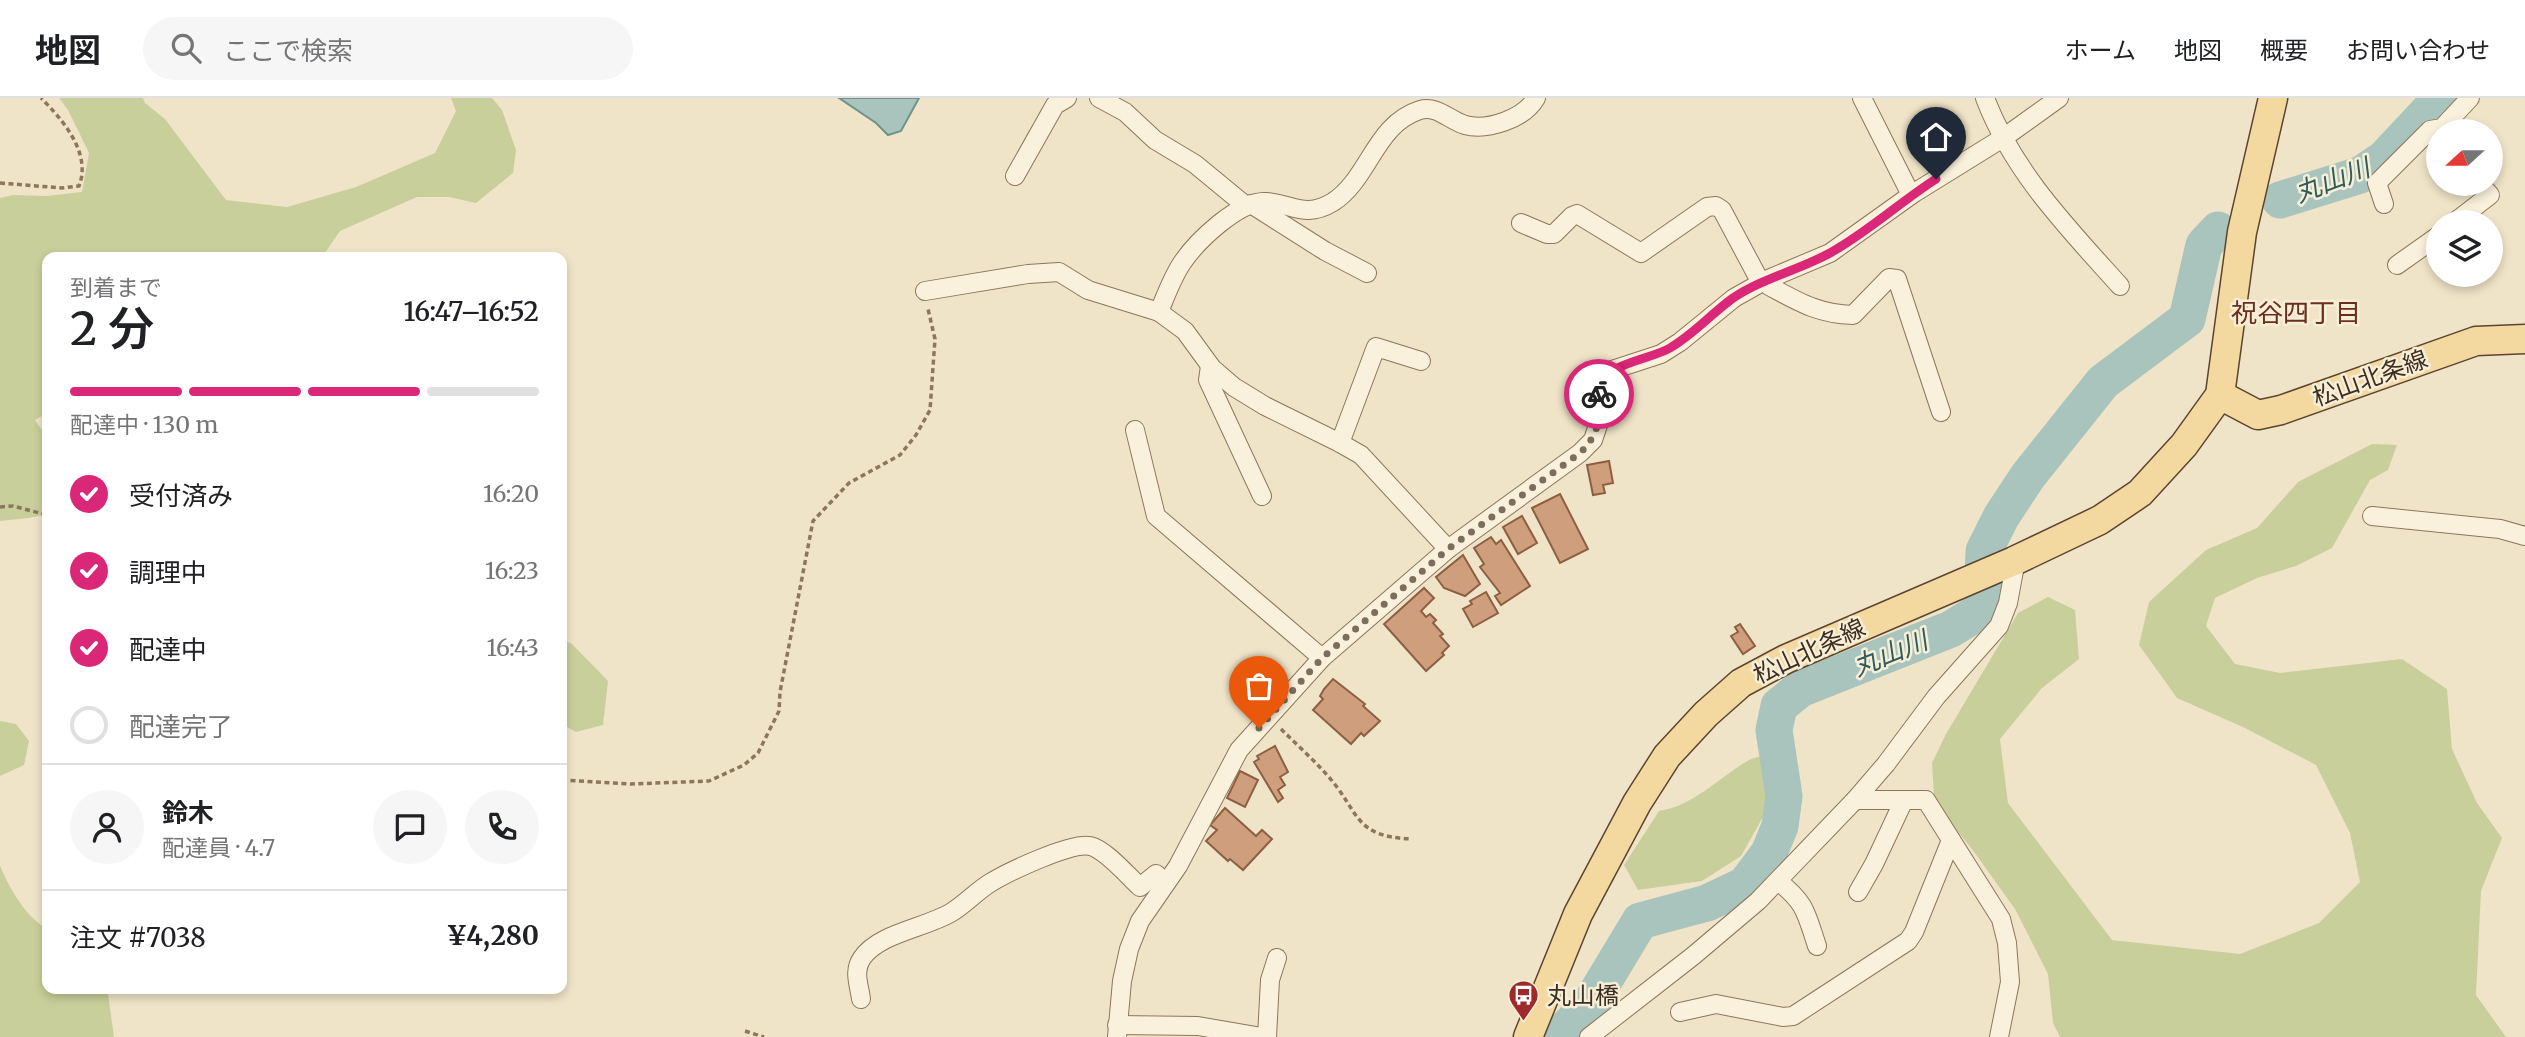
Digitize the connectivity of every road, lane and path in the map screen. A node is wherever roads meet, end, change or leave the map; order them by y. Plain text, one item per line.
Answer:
1 (41, 98) edge
2 (1067, 98) edge
3 (1099, 98) edge
4 (1536, 98) edge
5 (1862, 98) edge
6 (1985, 98) edge
7 (2059, 98) edge
8 (2273, 98) edge
9 (2470, 98) edge
10 (2453, 119) edge
11 (2426, 134) edge
12 (2003, 138) junction
13 (1015, 176) dead end
14 (0, 183) edge
15 (1911, 195) junction
16 (2489, 196) edge
17 (2384, 204) dead end
18 (1248, 206) junction
19 (2471, 210) edge
20 (1521, 223) dead end
21 (2426, 244) edge
22 (2397, 265) dead end
23 (1367, 273) dead end
24 (1763, 281) junction
25 (2120, 286) dead end
26 (925, 291) joint
27 (1159, 312) junction
28 (2525, 339) edge
29 (1421, 361) dead end
30 (1210, 366) junction
31 (2220, 395) junction
32 (1941, 412) dead end
33 (1135, 430) dead end
34 (1340, 443) junction
35 (1262, 496) dead end
36 (0, 507) edge
37 (42, 514) edge
38 (2372, 516) dead end
39 (2525, 536) edge
40 (1448, 549) junction
41 (2015, 561) junction
42 (1322, 658) junction
43 (1270, 718) junction
44 (567, 780) edge
45 (1855, 800) junction
46 (1904, 800) junction
47 (1412, 839) dead end
48 (1951, 840) junction
49 (1778, 881) junction
50 (1166, 883) junction
51 (1858, 892) dead end
52 (1817, 946) dead end
53 (1277, 958) dead end
54 (862, 999) dead end
55 (1680, 1012) dead end
56 (745, 1031) dead end
57 (1117, 1031) edge
58 (1530, 1033) edge
59 (764, 1037) edge
60 (1260, 1037) edge
61 (1268, 1037) edge
62 (1589, 1037) edge
63 (1999, 1037) edge

1 - 14 path
2 - 13 street
3 - 18 street
4 - 18 street
5 - 15 street
6 - 12 street
7 - 12 street
8 - 31 main road, 松山北条線
9 - 10 street
11 - 17 street
12 - 15 street
12 - 25 street
15 - 24 street
16 - 19 street
18 - 23 street
18 - 27 street
20 - 24 street
21 - 22 street
24 - 32 street
24 - 40 street
26 - 27 street
26 - 44 path
27 - 30 street
28 - 31 main road, 松山北条線
29 - 34 street
30 - 34 street
30 - 35 street
31 - 41 main road, 松山北条線
33 - 42 street
34 - 40 street
36 - 37 path
38 - 39 street
40 - 42 street
41 - 45 street
41 - 58 main road, 松山北条線
42 - 43 street
43 - 47 path
43 - 50 street
45 - 46 street
45 - 49 street
46 - 48 street
46 - 51 street
48 - 55 street
48 - 63 street
49 - 52 street
49 - 62 street
50 - 54 street
50 - 57 street
53 - 61 street
56 - 59 path
57 - 60 street

